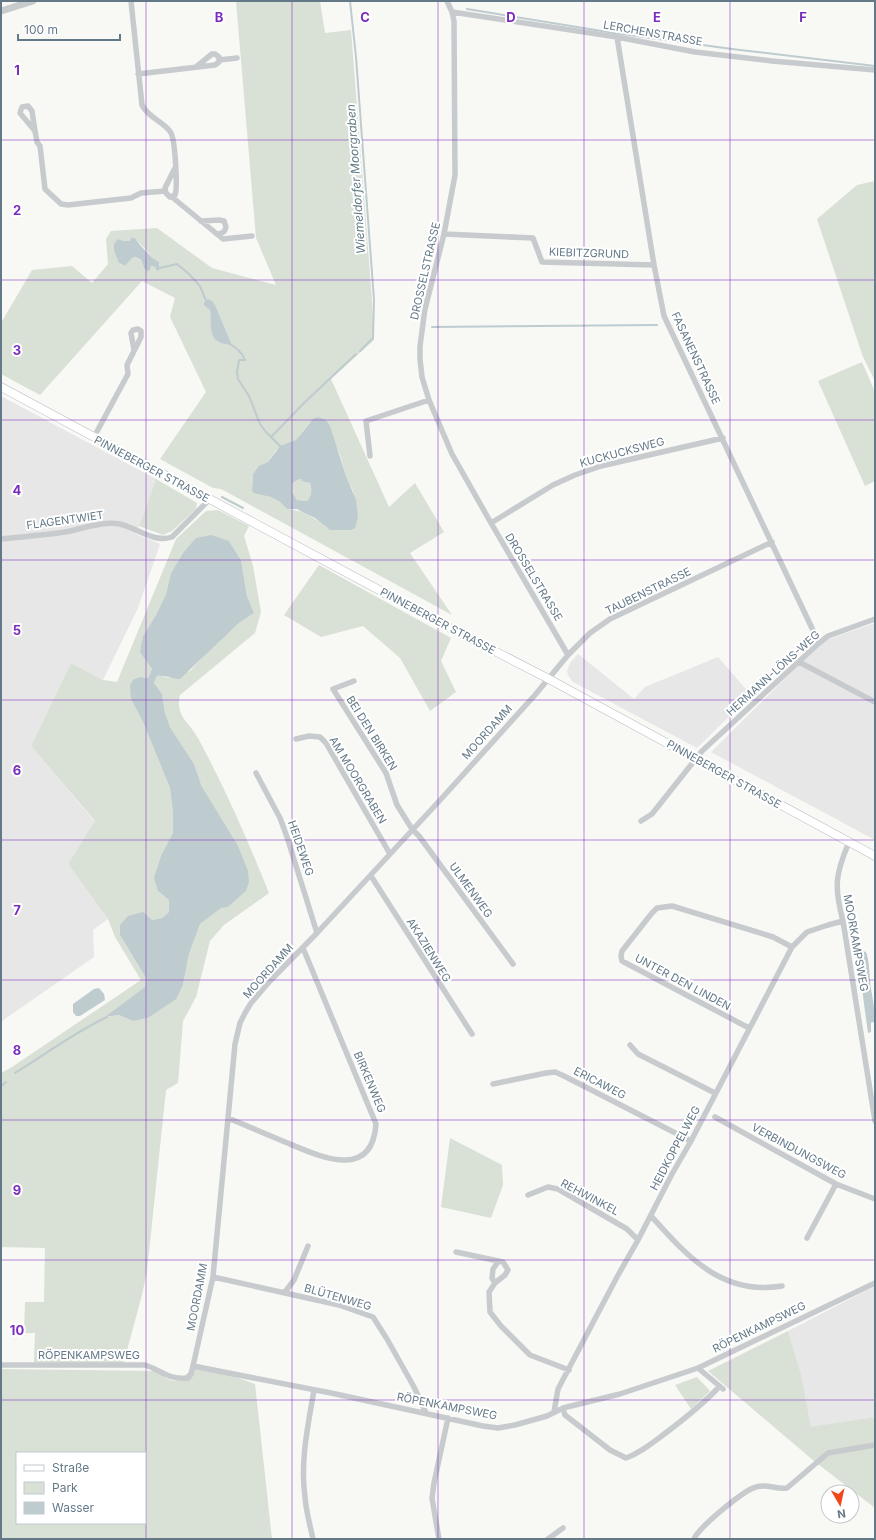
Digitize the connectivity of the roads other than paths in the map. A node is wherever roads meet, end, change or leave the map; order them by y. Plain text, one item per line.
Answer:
1 (33, 1) edge
2 (131, 1) edge
3 (447, 1) edge
4 (1, 11) edge
5 (452, 12) junction
6 (617, 37) junction
7 (237, 58) dead end
8 (219, 60) junction
9 (196, 67) junction
10 (875, 70) edge
11 (138, 74) junction
12 (35, 130) dead end
13 (176, 168) junction
14 (165, 191) junction
15 (172, 197) junction
16 (201, 221) junction
17 (217, 234) junction
18 (444, 234) junction
19 (252, 236) dead end
20 (654, 265) junction
21 (134, 350) dead end
22 (1, 387) edge
23 (429, 400) junction
24 (94, 437) junction
25 (723, 438) junction
26 (370, 456) dead end
27 (208, 498) junction
28 (490, 523) junction
29 (1, 539) edge
30 (772, 542) junction
31 (875, 619) edge
32 (820, 643) junction
33 (568, 654) junction
34 (799, 662) junction
35 (547, 678) junction
36 (354, 681) dead end
37 (875, 702) edge
38 (296, 739) dead end
39 (696, 758) junction
40 (256, 773) dead end
41 (641, 821) dead end
42 (412, 829) junction
43 (849, 842) junction
44 (390, 854) junction
45 (875, 856) edge
46 (371, 876) junction
47 (843, 921) junction
48 (317, 933) junction
49 (792, 947) junction
50 (303, 948) junction
51 (512, 964) dead end
52 (749, 1028) junction
53 (472, 1034) dead end
54 (630, 1045) dead end
55 (493, 1084) dead end
56 (715, 1093) junction
57 (715, 1117) dead end
58 (228, 1118) junction
59 (875, 1121) edge
60 (691, 1141) junction
61 (836, 1184) junction
62 (528, 1195) dead end
63 (875, 1198) edge
64 (651, 1216) junction
65 (807, 1238) dead end
66 (638, 1240) junction
67 (308, 1246) dead end
68 (456, 1252) dead end
69 (498, 1262) junction
70 (213, 1277) junction
71 (875, 1282) edge
72 (495, 1283) junction
73 (782, 1286) dead end
74 (285, 1292) junction
75 (1, 1365) edge
76 (193, 1366) junction
77 (698, 1368) junction
78 (569, 1370) junction
79 (314, 1390) junction
80 (563, 1408) junction
81 (554, 1412) junction
82 (426, 1413) junction
83 (448, 1418) junction
84 (875, 1445) edge
85 (563, 1528) dead end
86 (313, 1539) edge
87 (439, 1539) edge
88 (548, 1539) edge
89 (694, 1539) edge

1 - 4 street
2 - 11 street
3 - 5 street, DROSSELSTRASSE
5 - 6 street, LERCHENSTRASSE
5 - 18 street, DROSSELSTRASSE
6 - 10 street, LERCHENSTRASSE
6 - 20 street, FASANENSTRASSE
7 - 8 street
8 - 9 street
8 - 9 street
9 - 11 street
11 - 13 street
12 - 14 street
13 - 14 street
13 - 15 street
14 - 15 street
15 - 16 street
16 - 17 street
16 - 17 street
17 - 19 street
18 - 20 street, KIEBITZGRUND
18 - 23 street, DROSSELSTRASSE
20 - 25 street, FASANENSTRASSE
21 - 24 street
22 - 24 main road, PINNEBERGER STRASSE
23 - 26 street
23 - 28 street, DROSSELSTRASSE
24 - 27 main road, PINNEBERGER STRASSE
25 - 28 street, KUCKUCKSWEG
25 - 30 street, FASANENSTRASSE
27 - 29 street, FLAGENTWIET
27 - 35 main road, PINNEBERGER STRASSE
28 - 33 street, DROSSELSTRASSE
30 - 32 street, FASANENSTRASSE
30 - 33 street, TAUBENSTRASSE
31 - 32 street, HERMANN-LÖNS-WEG
32 - 34 street, HERMANN-LÖNS-WEG
33 - 35 street, TAUBENSTRASSE
34 - 37 street
34 - 39 street, HERMANN-LÖNS-WEG
35 - 39 main road, PINNEBERGER STRASSE
35 - 42 street, MOORDAMM
36 - 42 street, BEI DEN BIRKEN
38 - 44 street, AM MOORGRABEN
39 - 41 street, HERMANN-LÖNS-WEG
39 - 43 main road, PINNEBERGER STRASSE
40 - 48 street, HEIDEWEG
42 - 44 street, MOORDAMM
42 - 51 street, ULMENWEG
43 - 45 main road, PINNEBERGER STRASSE
43 - 47 street, MOORKAMPSWEG
44 - 46 street, MOORDAMM
46 - 48 street, MOORDAMM
46 - 53 street, AKAZIENWEG
47 - 49 street, HEIDKOPPELWEG
47 - 59 street, MOORKAMPSWEG
48 - 50 street, MOORDAMM
49 - 52 street, HEIDKOPPELWEG
49 - 52 street, UNTER DEN LINDEN
50 - 58 street, MOORDAMM
50 - 58 street, BIRKENWEG
52 - 56 street, HEIDKOPPELWEG
54 - 56 street
55 - 60 street, ERICAWEG
56 - 60 street, HEIDKOPPELWEG
57 - 61 street, VERBINDUNGSWEG
58 - 70 street, MOORDAMM
60 - 64 street, HEIDKOPPELWEG
61 - 63 street, VERBINDUNGSWEG
61 - 65 street
62 - 66 street, REHWINKEL
64 - 66 street, HEIDKOPPELWEG
64 - 73 street
66 - 78 street, HEIDKOPPELWEG
67 - 74 street
68 - 69 street
69 - 72 street
69 - 72 street
70 - 74 street, BLÜTENWEG
70 - 76 street, MOORDAMM
71 - 77 street, RÖPENKAMPSWEG
72 - 78 street
74 - 82 street, BLÜTENWEG
75 - 76 street, RÖPENKAMPSWEG
76 - 79 street, RÖPENKAMPSWEG
77 - 80 street, RÖPENKAMPSWEG
77 - 80 street
78 - 81 street, HEIDKOPPELWEG
79 - 82 street, RÖPENKAMPSWEG
79 - 86 street
80 - 81 street, RÖPENKAMPSWEG
81 - 83 street, RÖPENKAMPSWEG
82 - 83 street, RÖPENKAMPSWEG
83 - 87 street
84 - 89 street
85 - 88 street

